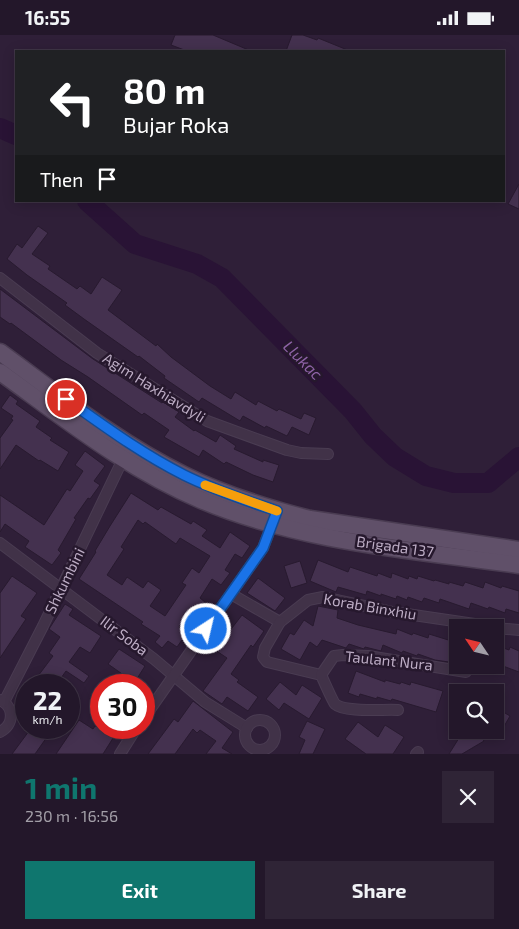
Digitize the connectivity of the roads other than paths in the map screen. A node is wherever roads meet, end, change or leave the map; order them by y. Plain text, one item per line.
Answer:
1 (0, 279) edge
2 (0, 352) edge
3 (0, 373) edge
4 (328, 454) dead end
5 (123, 459) junction
6 (274, 518) junction
7 (0, 543) edge
8 (519, 550) edge
9 (519, 565) edge
10 (61, 589) junction
11 (231, 594) junction
12 (449, 620) edge
13 (280, 622) junction
14 (504, 628) edge
15 (519, 630) edge
16 (449, 669) edge
17 (172, 675) junction
18 (321, 675) junction
19 (2, 701) edge
20 (155, 701) edge
21 (398, 710) dead end
22 (248, 728) junction
23 (0, 732) edge
24 (130, 739) edge
25 (254, 751) edge
26 (120, 754) edge

1 - 4 street, Agim Haxhiavdyli
2 - 6 main road
3 - 5 main road
5 - 6 main road
5 - 10 street, Shkumbini
6 - 8 main road, Brigada 137
6 - 9 main road, Brigada 137
6 - 11 street
7 - 10 street, Ilir Soba
10 - 17 street, Ilir Soba
10 - 19 street, Shkumbini
11 - 13 street
11 - 17 street
12 - 13 street, Korab Binxhiu
13 - 18 street
14 - 15 street, Korab Binxhiu
16 - 18 street, Taulant Nura
17 - 20 street
17 - 22 street, Ilir Soba
18 - 21 street
19 - 23 street, Shkumbini
22 - 25 street
22 - 25 street
24 - 26 street

